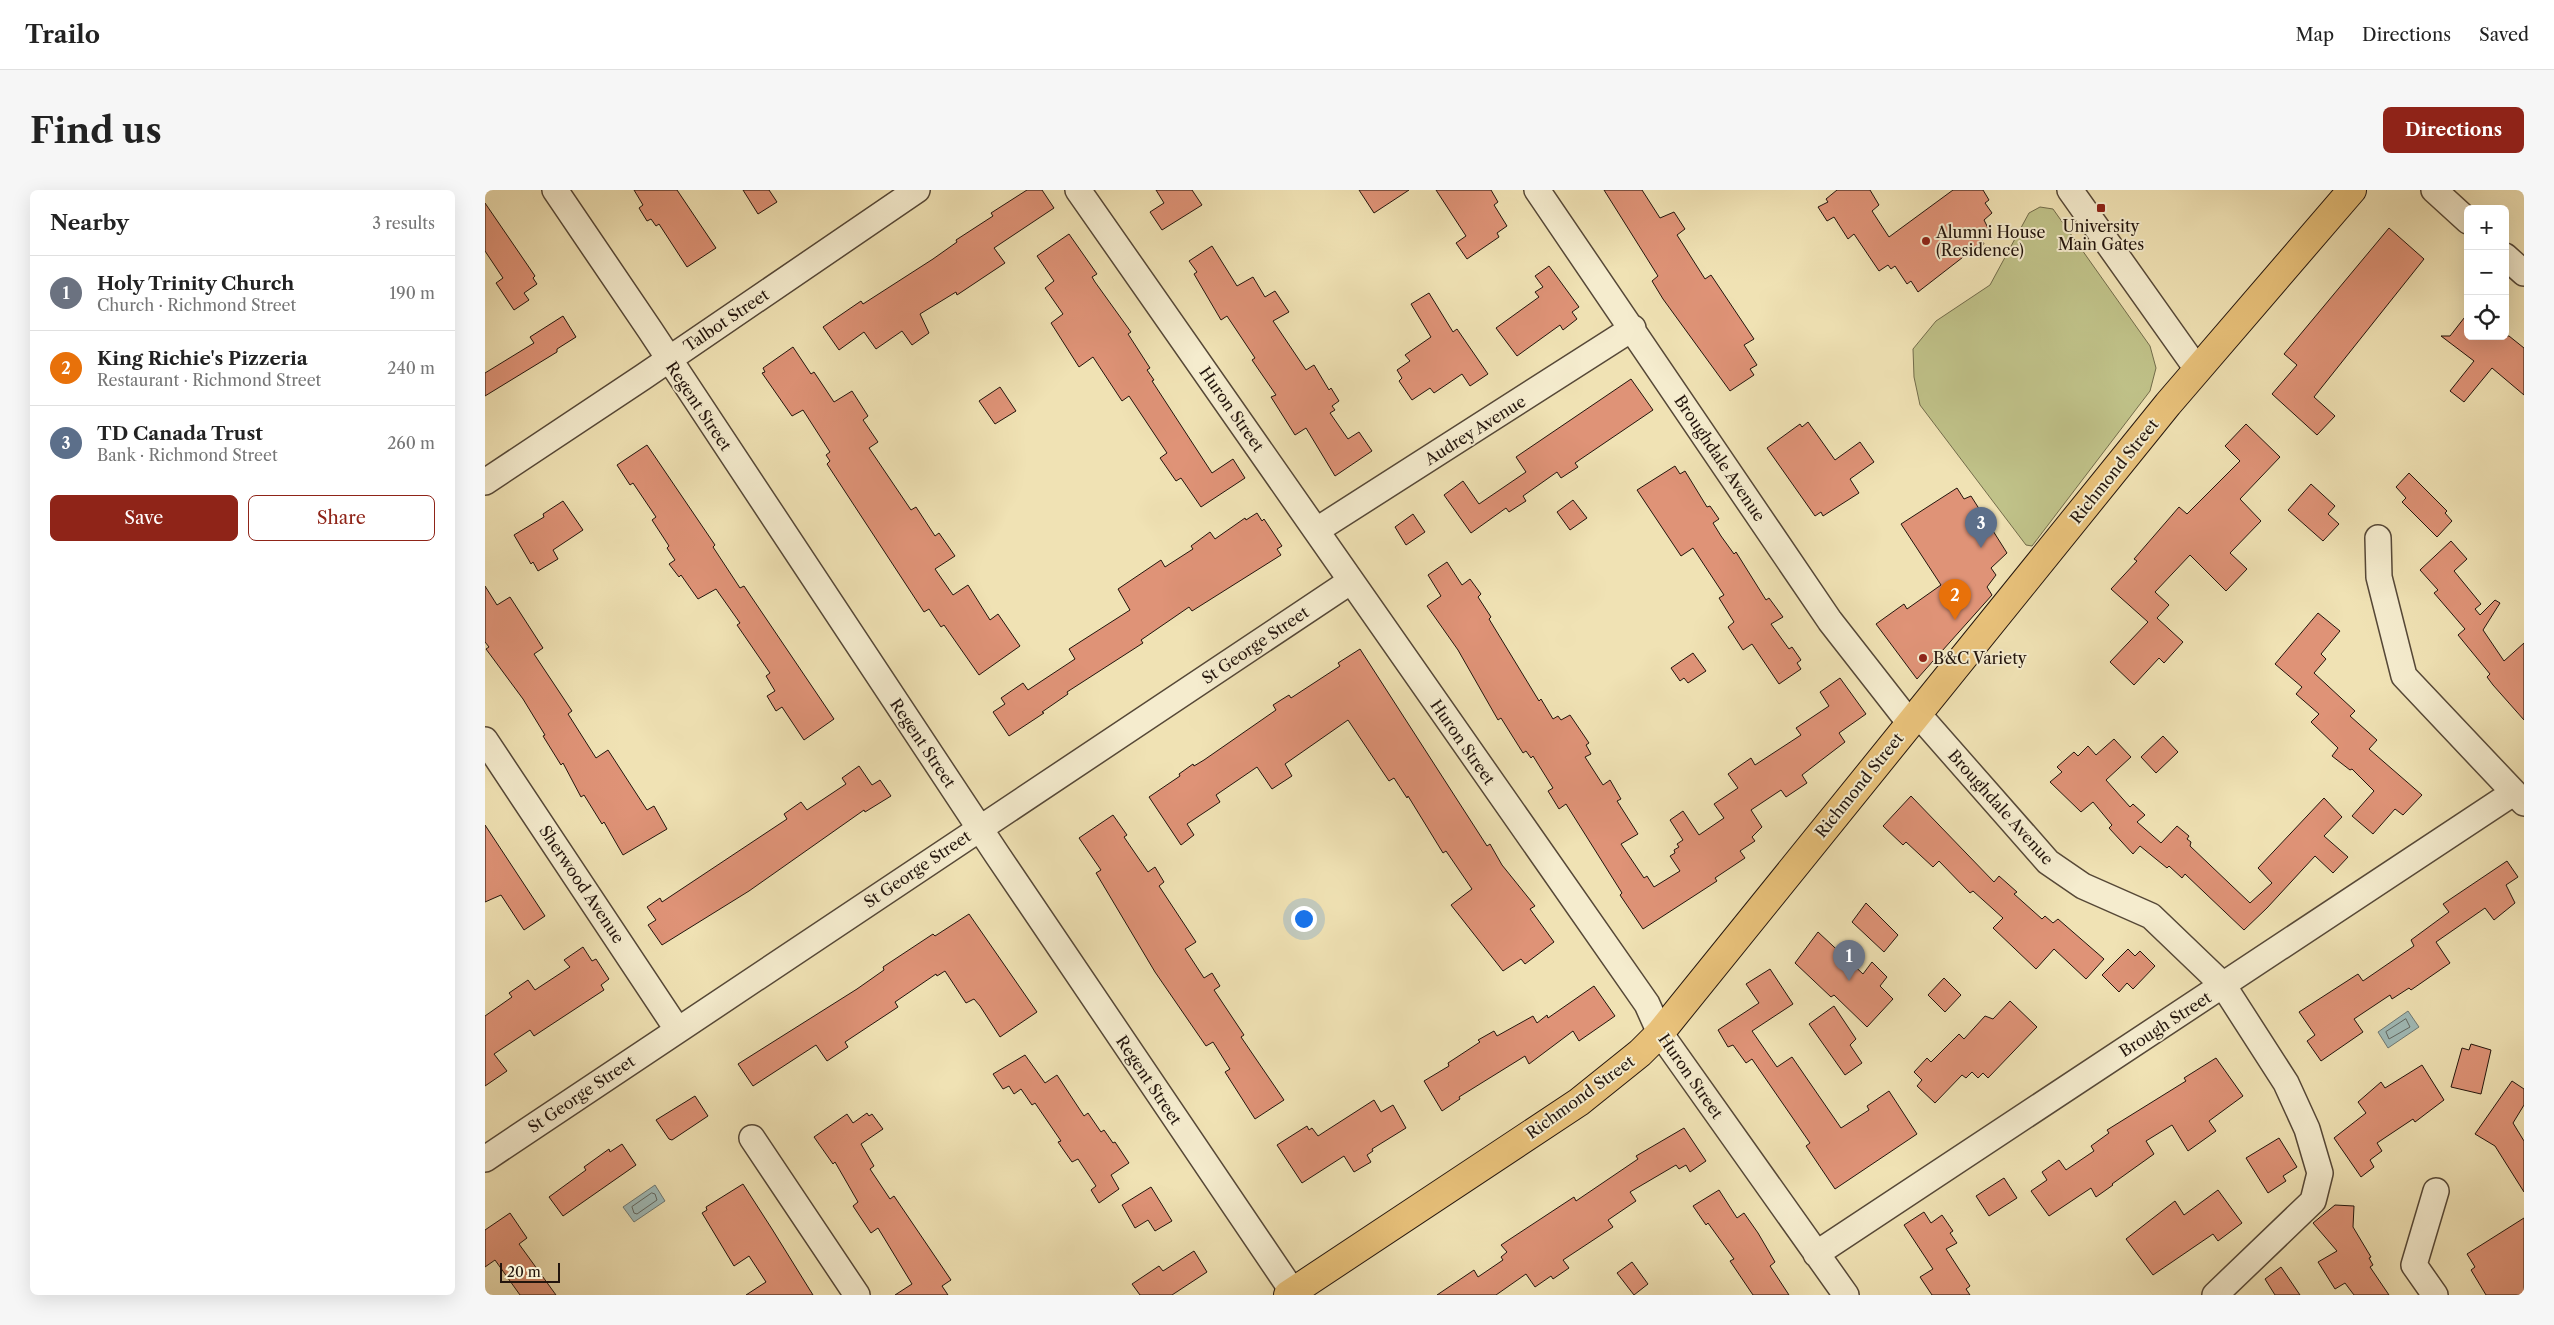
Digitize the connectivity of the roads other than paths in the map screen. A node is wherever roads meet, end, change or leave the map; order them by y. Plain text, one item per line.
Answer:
1 (555, 190) edge
2 (917, 190) edge
3 (1078, 190) edge
4 (1537, 190) edge
5 (2070, 190) edge
6 (2352, 190) edge
7 (2434, 190) edge
8 (2464, 217) edge
9 (2509, 260) edge
10 (2524, 273) edge
11 (1633, 328) junction
12 (669, 360) junction
13 (2197, 370) junction
14 (485, 482) edge
15 (1317, 530) junction
16 (2378, 538) dead end
17 (1351, 581) junction
18 (1913, 717) junction
19 (485, 740) edge
20 (2519, 798) edge
21 (980, 828) junction
22 (2223, 985) junction
23 (677, 1029) junction
24 (1660, 1033) junction
25 (752, 1138) dead end
26 (485, 1159) edge
27 (2435, 1191) dead end
28 (1816, 1254) junction
29 (1292, 1294) edge
30 (857, 1295) edge
31 (1846, 1295) edge
32 (2215, 1295) edge
33 (2435, 1295) edge

1 - 12 street, Regent Street
2 - 12 street, Talbot Street
3 - 15 street, Huron Street
4 - 11 street, Broughdale Avenue
5 - 13 street
6 - 13 main road, Richmond Street
7 - 8 street
9 - 10 street
11 - 15 street, Audrey Avenue
11 - 18 street, Broughdale Avenue
12 - 14 street, Talbot Street
12 - 21 street, Regent Street
13 - 18 main road, Richmond Street
15 - 17 street, Huron Street
16 - 20 street
17 - 21 street, St George Street
17 - 24 street, Huron Street
18 - 22 street, Broughdale Avenue
18 - 24 main road, Richmond Street
19 - 23 street, Sherwood Avenue
20 - 22 street, Brough Street
21 - 23 street, St George Street
21 - 29 street, Regent Street
22 - 28 street, Brough Street
22 - 32 street, Broughdale Avenue
23 - 26 street, St George Street
24 - 28 street, Huron Street
24 - 29 main road, Richmond Street
25 - 30 street
27 - 33 street
28 - 31 street, Huron Street

